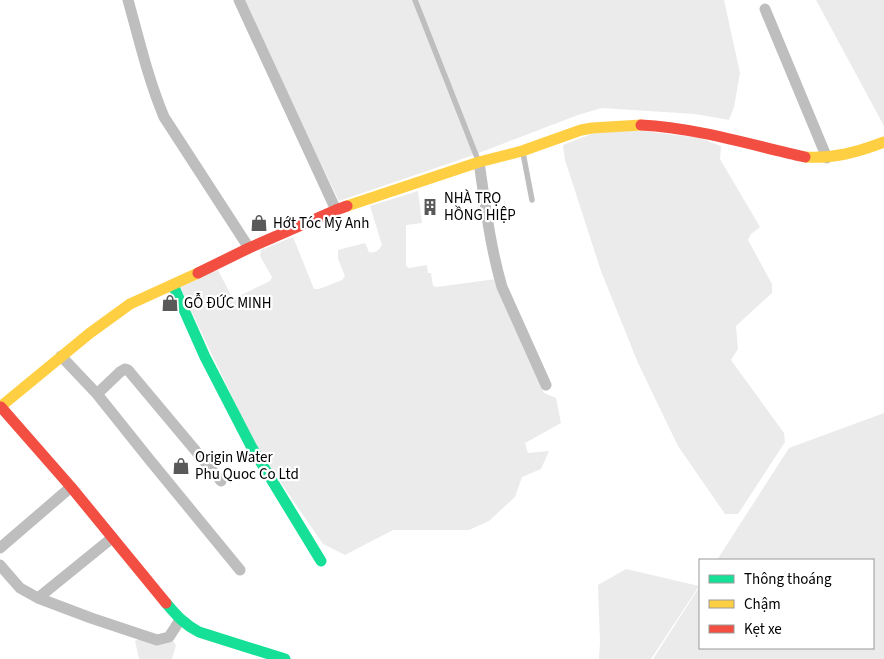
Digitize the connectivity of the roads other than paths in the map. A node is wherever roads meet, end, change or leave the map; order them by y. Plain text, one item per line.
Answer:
1 (128, 0) edge
2 (239, 0) edge
3 (415, 0) edge
4 (765, 9) dead end
5 (884, 142) edge
6 (522, 151) junction
7 (827, 158) junction
8 (478, 162) junction
9 (532, 200) dead end
10 (336, 210) junction
11 (249, 248) junction
12 (173, 285) junction
13 (61, 356) junction
14 (546, 385) dead end
15 (97, 394) junction
16 (0, 407) edge
17 (221, 481) dead end
18 (71, 487) junction
19 (112, 538) junction
20 (0, 548) edge
21 (321, 561) dead end
22 (0, 565) edge
23 (240, 570) dead end
24 (38, 598) junction
25 (180, 620) junction
26 (285, 659) edge

1 - 11 street
2 - 10 street
3 - 8 lane
4 - 7 street
5 - 7 street
6 - 7 street
6 - 8 street
6 - 9 lane
8 - 10 street
8 - 14 street
10 - 11 street
11 - 12 street
12 - 13 street
12 - 21 street
13 - 15 street
13 - 16 street
15 - 17 street
15 - 23 street
16 - 18 street
18 - 19 street
18 - 20 street
19 - 24 street
19 - 25 street
22 - 24 street
24 - 25 street
25 - 26 street

